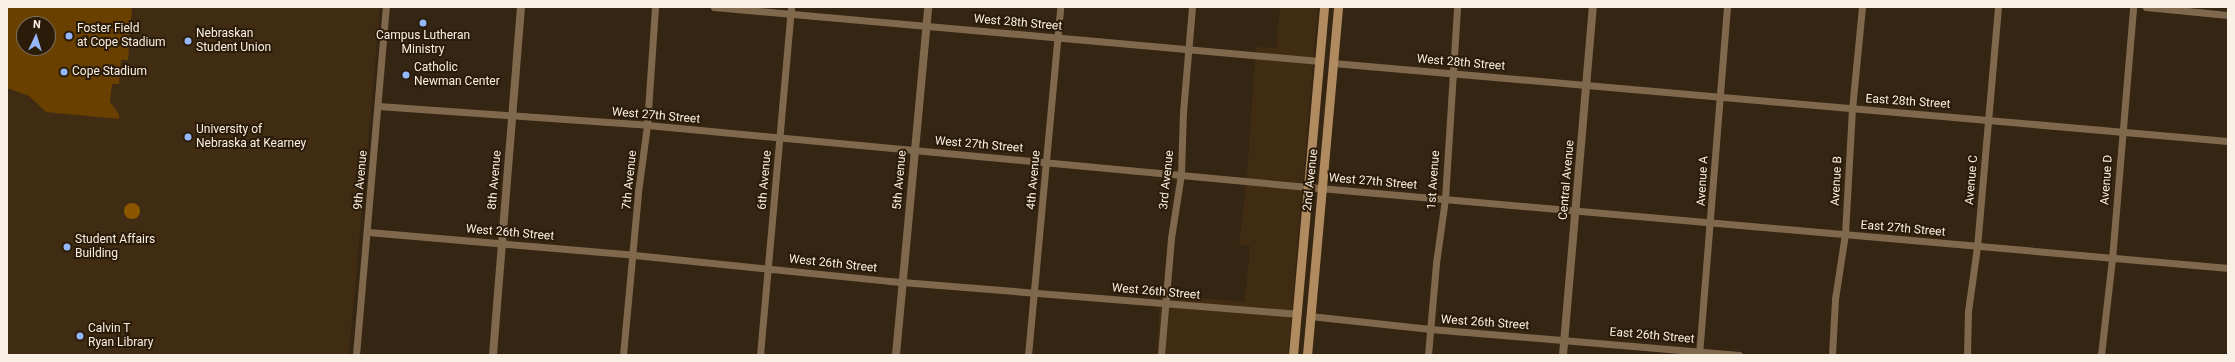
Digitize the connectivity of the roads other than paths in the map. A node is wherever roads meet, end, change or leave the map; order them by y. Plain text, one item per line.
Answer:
1 (386, 7) edge
2 (521, 7) edge
3 (655, 7) edge
4 (714, 7) edge
5 (928, 7) edge
6 (1060, 7) edge
7 (1192, 7) edge
8 (1324, 7) edge
9 (1338, 7) edge
10 (1457, 7) edge
11 (1593, 7) edge
12 (1727, 7) edge
13 (1862, 7) edge
14 (1998, 7) edge
15 (2133, 7) edge
16 (2146, 7) edge
17 (791, 10) edge
18 (2228, 15) edge
19 (926, 26) junction
20 (1057, 38) junction
21 (1188, 50) junction
22 (1320, 61) junction
23 (1333, 62) junction
24 (1451, 73) junction
25 (1586, 85) junction
26 (1719, 97) junction
27 (378, 106) junction
28 (1852, 109) junction
29 (513, 116) junction
30 (1988, 119) junction
31 (647, 125) junction
32 (2122, 130) junction
33 (779, 138) junction
34 (2228, 140) edge
35 (914, 151) junction
36 (1046, 162) junction
37 (1181, 174) junction
38 (1308, 187) junction
39 (1321, 188) junction
40 (1445, 198) junction
41 (1577, 211) junction
42 (1712, 222) junction
43 (368, 232) junction
44 (1845, 234) junction
45 (501, 244) junction
46 (1977, 247) junction
47 (634, 254) junction
48 (2112, 259) junction
49 (768, 268) junction
50 (2228, 268) edge
51 (903, 282) junction
52 (1034, 293) junction
53 (1166, 304) junction
54 (1297, 314) junction
55 (1310, 316) junction
56 (1430, 329) junction
57 (1564, 340) junction
58 (1699, 353) edge
59 (356, 355) edge
60 (493, 355) edge
61 (623, 355) edge
62 (760, 355) edge
63 (896, 355) edge
64 (1028, 355) edge
65 (1161, 355) edge
66 (1293, 355) edge
67 (1307, 355) edge
68 (1428, 355) edge
69 (1563, 355) edge
70 (1739, 355) edge
71 (1832, 355) edge
72 (1967, 355) edge
73 (2101, 355) edge

1 - 27 street, 9th Avenue
2 - 29 street, 8th Avenue
3 - 31 street, 7th Avenue
4 - 17 street, West 28th Street
5 - 19 street, 5th Avenue
6 - 20 street, 4th Avenue
7 - 21 street, 3rd Avenue
8 - 22 main road, 2nd Avenue
9 - 23 main road, 2nd Avenue
10 - 24 street, 1st Avenue
11 - 25 street, Central Avenue
12 - 26 street, Avenue A
13 - 28 street, Avenue B
14 - 30 street, Avenue C
15 - 32 street, Avenue D
16 - 18 street
17 - 19 street, West 28th Street
17 - 33 street, 6th Avenue
19 - 20 street, West 28th Street
19 - 35 street, 5th Avenue
20 - 21 street, West 28th Street
20 - 36 street, 4th Avenue
21 - 22 street, West 28th Street
21 - 37 street, 3rd Avenue
22 - 38 main road, 2nd Avenue
23 - 24 street, West 28th Street
23 - 39 main road, 2nd Avenue
24 - 25 street, West 28th Street
24 - 40 street, 1st Avenue
25 - 26 street, East 28th Street
25 - 41 street, Central Avenue
26 - 28 street, East 28th Street
26 - 42 street, Avenue A
27 - 29 street, West 27th Street
27 - 43 street, 9th Avenue
28 - 30 street, East 28th Street
28 - 44 street, Avenue B
29 - 31 street, West 27th Street
29 - 45 street, 8th Avenue
30 - 32 street, East 28th Street
30 - 46 street, Avenue C
31 - 33 street, West 27th Street
31 - 47 street, 7th Avenue
32 - 34 street, East 28th Street
32 - 48 street, Avenue D
33 - 35 street, West 27th Street
33 - 49 street, 6th Avenue
35 - 36 street, West 27th Street
35 - 51 street, 5th Avenue
36 - 37 street, West 27th Street
36 - 52 street, 4th Avenue
37 - 38 street, West 27th Street
37 - 53 street, 3rd Avenue
38 - 39 street, West 27th Street
38 - 54 main road, 2nd Avenue
39 - 40 street, West 27th Street
39 - 55 main road, 2nd Avenue
40 - 41 street, West 27th Street
40 - 56 street, 1st Avenue
41 - 42 street, East 27th Street
41 - 57 street, Central Avenue
42 - 44 street, East 27th Street
42 - 58 street, Avenue A
43 - 45 street, West 26th Street
43 - 59 street, 9th Avenue
44 - 46 street, East 27th Street
44 - 71 street, Avenue B
45 - 47 street, West 26th Street
45 - 60 street, 8th Avenue
46 - 48 street, East 27th Street
46 - 72 street, Avenue C
47 - 49 street, West 26th Street
47 - 61 street, 7th Avenue
48 - 50 street, East 27th Street
48 - 73 street, Avenue D
49 - 51 street, West 26th Street
49 - 62 street, 6th Avenue
51 - 52 street, West 26th Street
51 - 63 street, 5th Avenue
52 - 53 street, West 26th Street
52 - 64 street, 4th Avenue
53 - 54 street, West 26th Street
53 - 65 street, 3rd Avenue
54 - 66 main road, 2nd Avenue
55 - 56 street, West 26th Street
55 - 67 main road, 2nd Avenue
56 - 57 street, West 26th Street
56 - 68 street, 1st Avenue
57 - 58 street, East 26th Street
57 - 69 street, Central Avenue
58 - 70 street, East 26th Street

